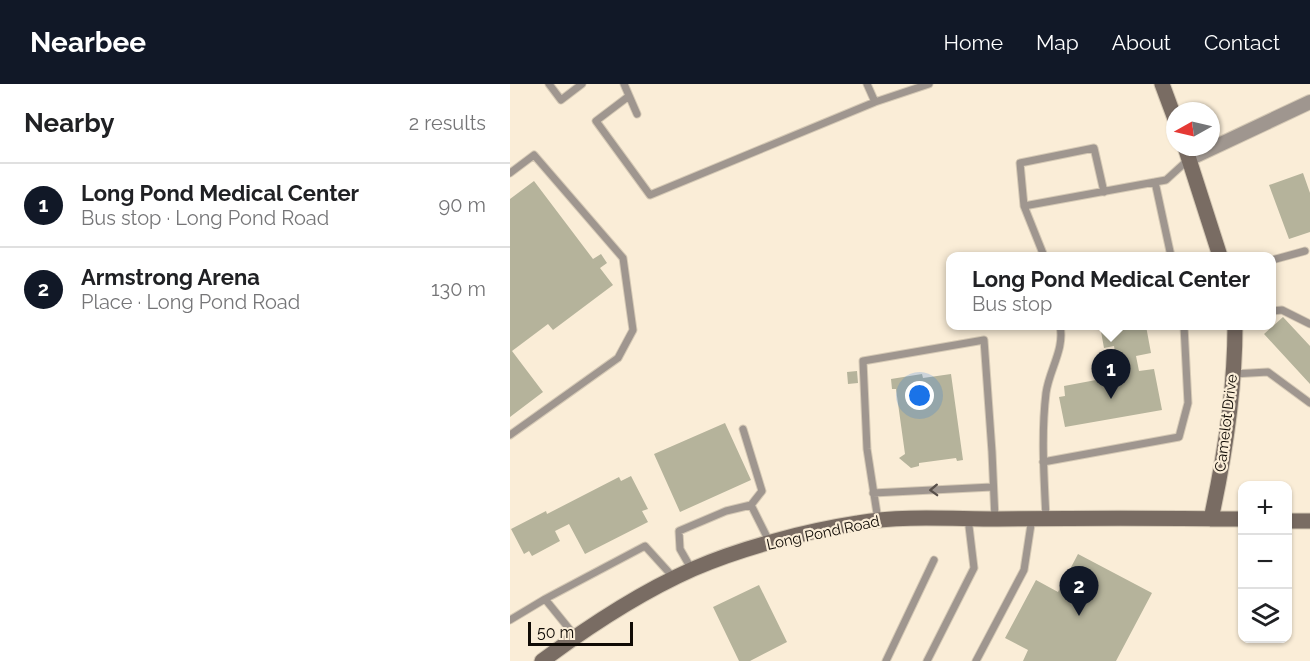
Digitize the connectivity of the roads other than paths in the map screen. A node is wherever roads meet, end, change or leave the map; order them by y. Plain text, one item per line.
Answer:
1 (549, 84) edge
2 (582, 84) edge
3 (624, 84) edge
4 (867, 84) edge
5 (928, 84) edge
6 (1162, 84) edge
7 (629, 96) junction
8 (875, 102) junction
9 (1169, 102) edge
10 (1310, 102) edge
11 (637, 114) dead end
12 (1220, 139) edge
13 (1185, 156) edge
14 (1188, 156) edge
15 (510, 173) edge
16 (1155, 182) junction
17 (1104, 192) junction
18 (1024, 206) junction
19 (1305, 250) dead end
20 (1042, 252) edge
21 (1170, 252) edge
22 (1219, 252) edge
23 (1276, 259) edge
24 (1276, 311) edge
25 (1310, 324) edge
26 (1061, 330) edge
27 (1184, 330) edge
28 (1234, 330) edge
29 (1233, 374) junction
30 (1310, 404) edge
31 (743, 429) dead end
32 (510, 435) edge
33 (1043, 462) junction
34 (992, 487) junction
35 (873, 492) junction
36 (751, 505) junction
37 (968, 518) junction
38 (1039, 518) junction
39 (994, 519) junction
40 (1211, 519) junction
41 (1238, 519) edge
42 (878, 520) junction
43 (1292, 520) edge
44 (1310, 521) edge
45 (770, 543) junction
46 (934, 560) dead end
47 (692, 570) junction
48 (674, 578) junction
49 (545, 599) junction
50 (510, 620) edge
51 (575, 636) junction
52 (542, 661) edge
53 (886, 661) edge
54 (927, 661) edge
55 (976, 661) edge

1 - 2 lane
3 - 7 lane
4 - 8 lane
5 - 8 lane
6 - 9 street
7 - 8 lane
7 - 11 lane
10 - 12 street
13 - 16 lane
14 - 22 street
15 - 32 lane
16 - 17 lane
16 - 21 lane
17 - 18 lane
17 - 18 lane
18 - 20 lane
19 - 23 lane
24 - 25 lane
26 - 33 lane
27 - 33 lane
28 - 29 street, Camelot Drive
29 - 30 lane
29 - 40 street, Camelot Drive
31 - 36 lane
33 - 38 lane
34 -> 35 lane
34 - 35 lane
34 - 39 lane
35 - 42 lane
36 - 45 lane
36 - 47 lane
37 - 39 street, Long Pond Road
37 - 42 street, Long Pond Road
37 - 54 lane
38 - 39 street, Long Pond Road
38 - 40 street, Long Pond Road
38 - 55 lane
40 - 41 street, Long Pond Road
42 - 45 street, Long Pond Road
43 - 44 street
45 - 47 street, Long Pond Road
46 - 53 lane
47 - 48 street, Long Pond Road
48 - 49 lane
48 - 51 street, Long Pond Road
49 - 50 lane
49 - 51 lane
51 - 52 street, Long Pond Road

